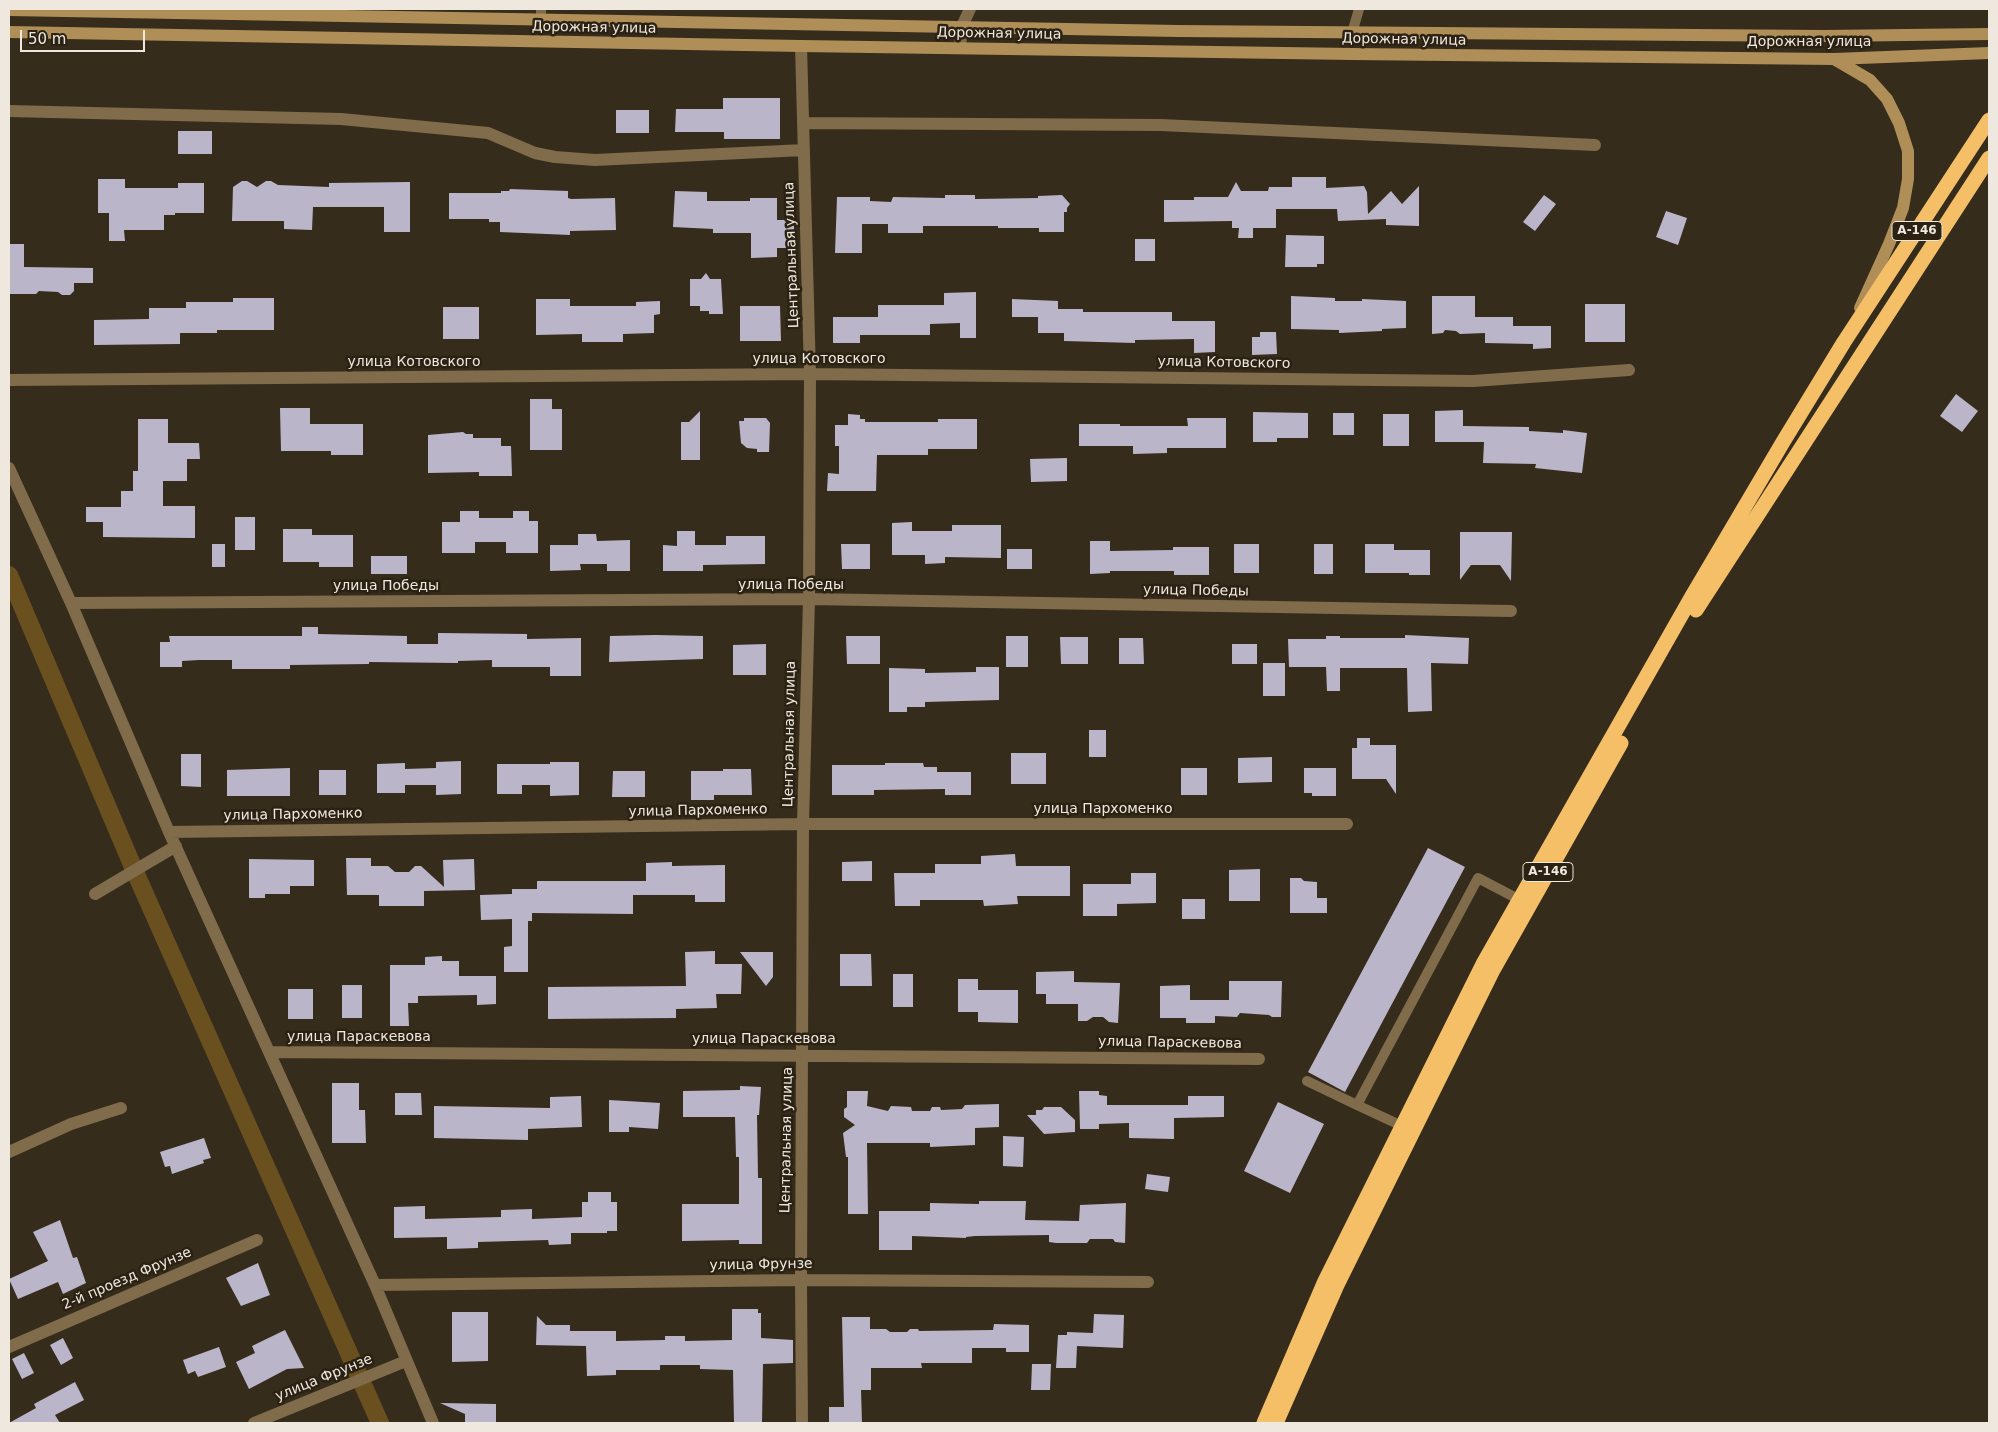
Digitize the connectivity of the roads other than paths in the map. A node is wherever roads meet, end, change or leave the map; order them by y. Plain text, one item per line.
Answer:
1 (970, 9) edge
2 (1359, 9) edge
3 (9, 10) edge
4 (394, 13) edge
5 (541, 14) edge
6 (962, 26) junction
7 (9, 32) edge
8 (1352, 33) junction
9 (1989, 34) edge
10 (801, 46) junction
11 (960, 48) junction
12 (1989, 53) edge
13 (1834, 59) junction
14 (9, 111) edge
15 (1989, 120) edge
16 (803, 123) junction
17 (1595, 145) dead end
18 (804, 150) junction
19 (1989, 158) edge
20 (1844, 342) junction
21 (1628, 370) dead end
22 (810, 374) junction
23 (9, 380) edge
24 (9, 468) edge
25 (808, 599) junction
26 (71, 603) junction
27 (1511, 611) dead end
28 (803, 824) junction
29 (1347, 824) dead end
30 (169, 832) junction
31 (176, 846) junction
32 (95, 894) dead end
33 (1520, 900) junction
34 (270, 1052) junction
35 (803, 1054) junction
36 (1259, 1059) dead end
37 (1307, 1081) dead end
38 (1357, 1105) junction
39 (121, 1108) dead end
40 (1402, 1126) junction
41 (9, 1152) edge
42 (257, 1240) dead end
43 (801, 1280) junction
44 (1148, 1282) dead end
45 (375, 1285) junction
46 (9, 1346) edge
47 (406, 1361) junction
48 (254, 1423) edge
49 (433, 1423) edge
50 (802, 1423) edge
51 (1264, 1423) edge
52 (1276, 1423) edge

1 - 6 street
2 - 8 lane
3 - 4 main road, Дорожная улица
4 - 5 main road, Дорожная улица
5 - 6 main road, Дорожная улица
6 - 8 main road, Дорожная улица
6 - 11 street
7 - 10 main road, Дорожная улица
8 - 9 main road, Дорожная улица
10 - 11 main road, Дорожная улица
10 - 16 street, Центральная улица
11 - 13 main road, Дорожная улица
12 - 13 main road, Дорожная улица
13 - 20 main road
14 - 18 street
15 - 20 highway, А-146
16 - 17 street
16 - 18 street, Центральная улица
18 - 22 street, Центральная улица
19 - 52 highway, А-146
20 - 33 highway, А-146
21 - 22 street, улица Котовского
22 - 23 street, улица Котовского
22 - 25 street, Центральная улица
24 - 26 street
25 - 26 street, улица Победы
25 - 27 street, улица Победы
25 - 28 street, Центральная улица
26 - 30 street
28 - 29 street, улица Пархоменко
28 - 30 street, улица Пархоменко
28 - 35 street, Центральная улица
30 - 31 street
31 - 32 street
31 - 34 street
33 - 38 lane
33 - 40 highway, А-146
34 - 35 street, улица Параскевова
34 - 45 street
35 - 36 street, улица Параскевова
35 - 43 street, Центральная улица
37 - 38 lane
38 - 40 lane
39 - 41 street
40 - 51 highway, А-146
42 - 46 street, 2-й проезд Фрунзе
43 - 44 street, улица Фрунзе
43 - 45 street, улица Фрунзе
43 - 50 street, Центральная улица
45 - 47 street
47 - 48 street, улица Фрунзе
47 - 49 street

